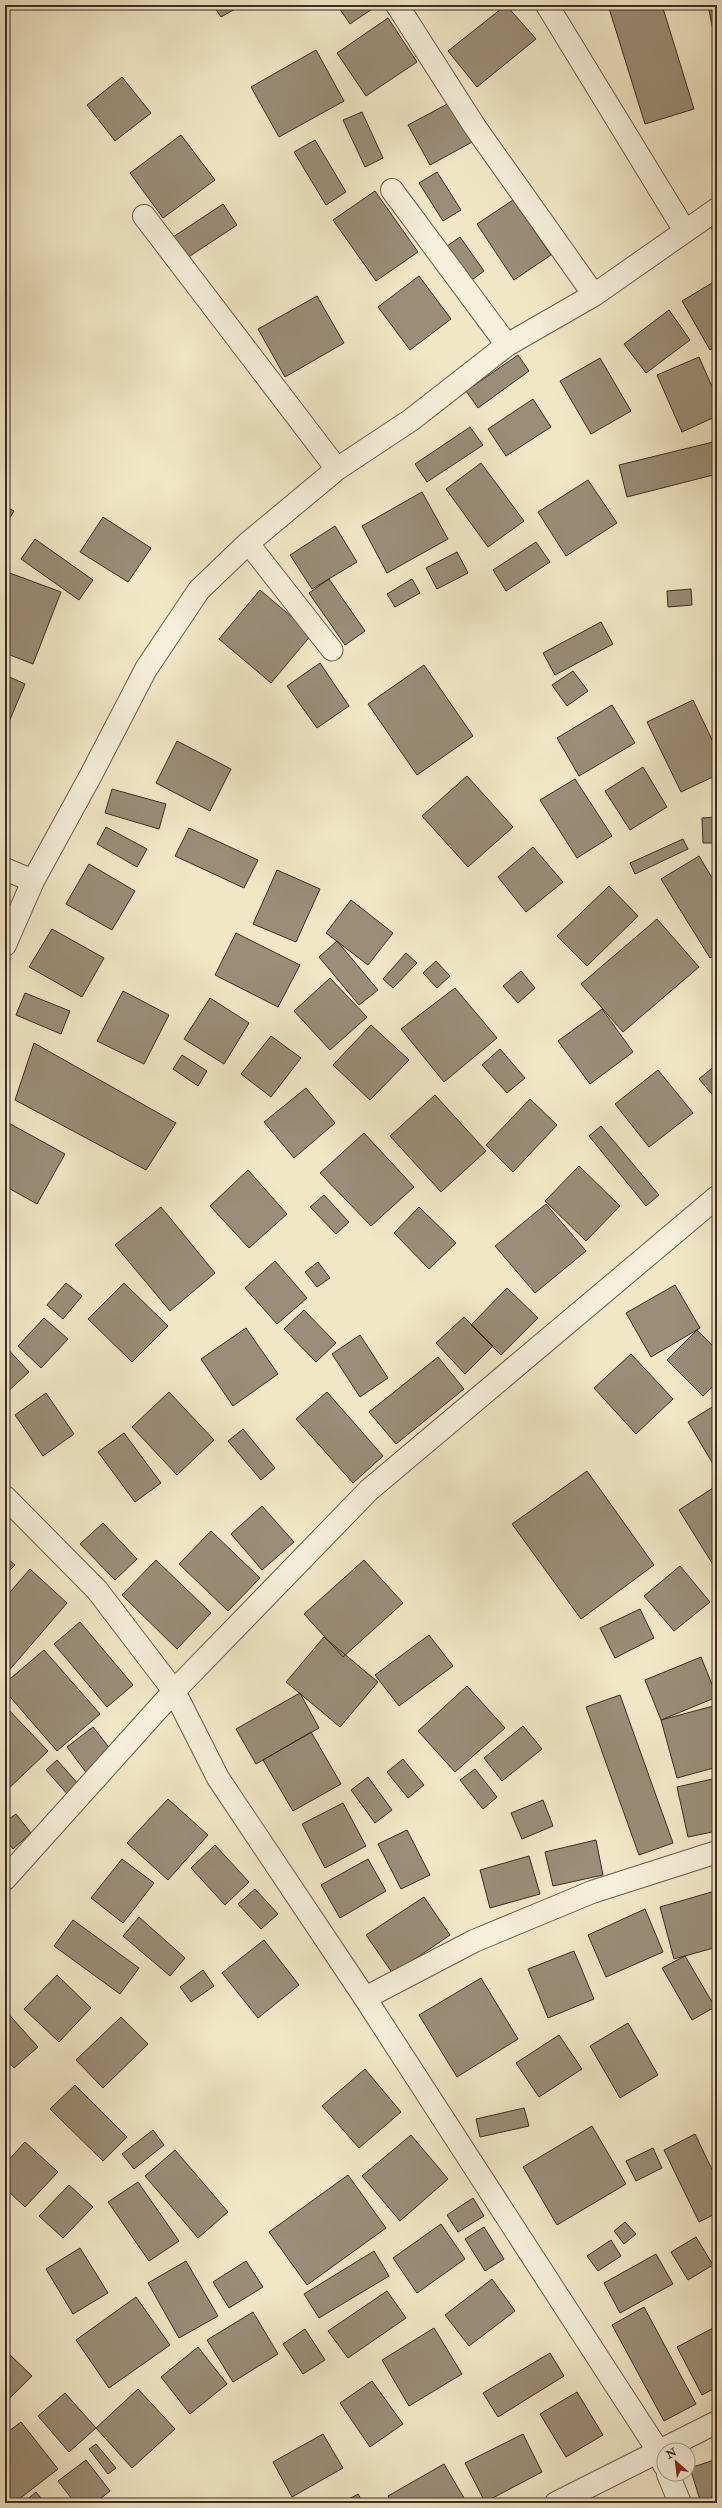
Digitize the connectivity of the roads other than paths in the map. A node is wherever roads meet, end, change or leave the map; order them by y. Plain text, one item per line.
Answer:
1 (397, 5) edge
2 (547, 5) edge
3 (392, 190) dead end
4 (717, 209) edge
5 (144, 216) dead end
6 (684, 231) junction
7 (594, 294) junction
8 (507, 345) junction
9 (337, 469) junction
10 (248, 543) junction
11 (332, 650) dead end
12 (5, 869) edge
13 (32, 882) junction
14 (5, 945) edge
15 (717, 1196) edge
16 (5, 1497) edge
17 (174, 1691) junction
18 (717, 1852) edge
19 (5, 1879) edge
20 (365, 1998) junction
21 (717, 2422) edge
22 (686, 2442) edge
23 (656, 2450) edge
24 (656, 2460) edge
25 (671, 2482) edge
26 (556, 2503) edge
27 (680, 2503) edge

1 - 7 street
2 - 6 street
3 - 8 street
4 - 6 street
5 - 9 street
6 - 7 street
7 - 8 street
8 - 9 street
9 - 10 street
10 - 11 lane
10 - 13 street
12 - 13 street
13 - 14 street
15 - 17 street
16 - 17 street
17 - 19 street
17 - 20 street
18 - 20 street
20 - 23 street
21 - 22 street
24 - 26 street
25 - 27 street

